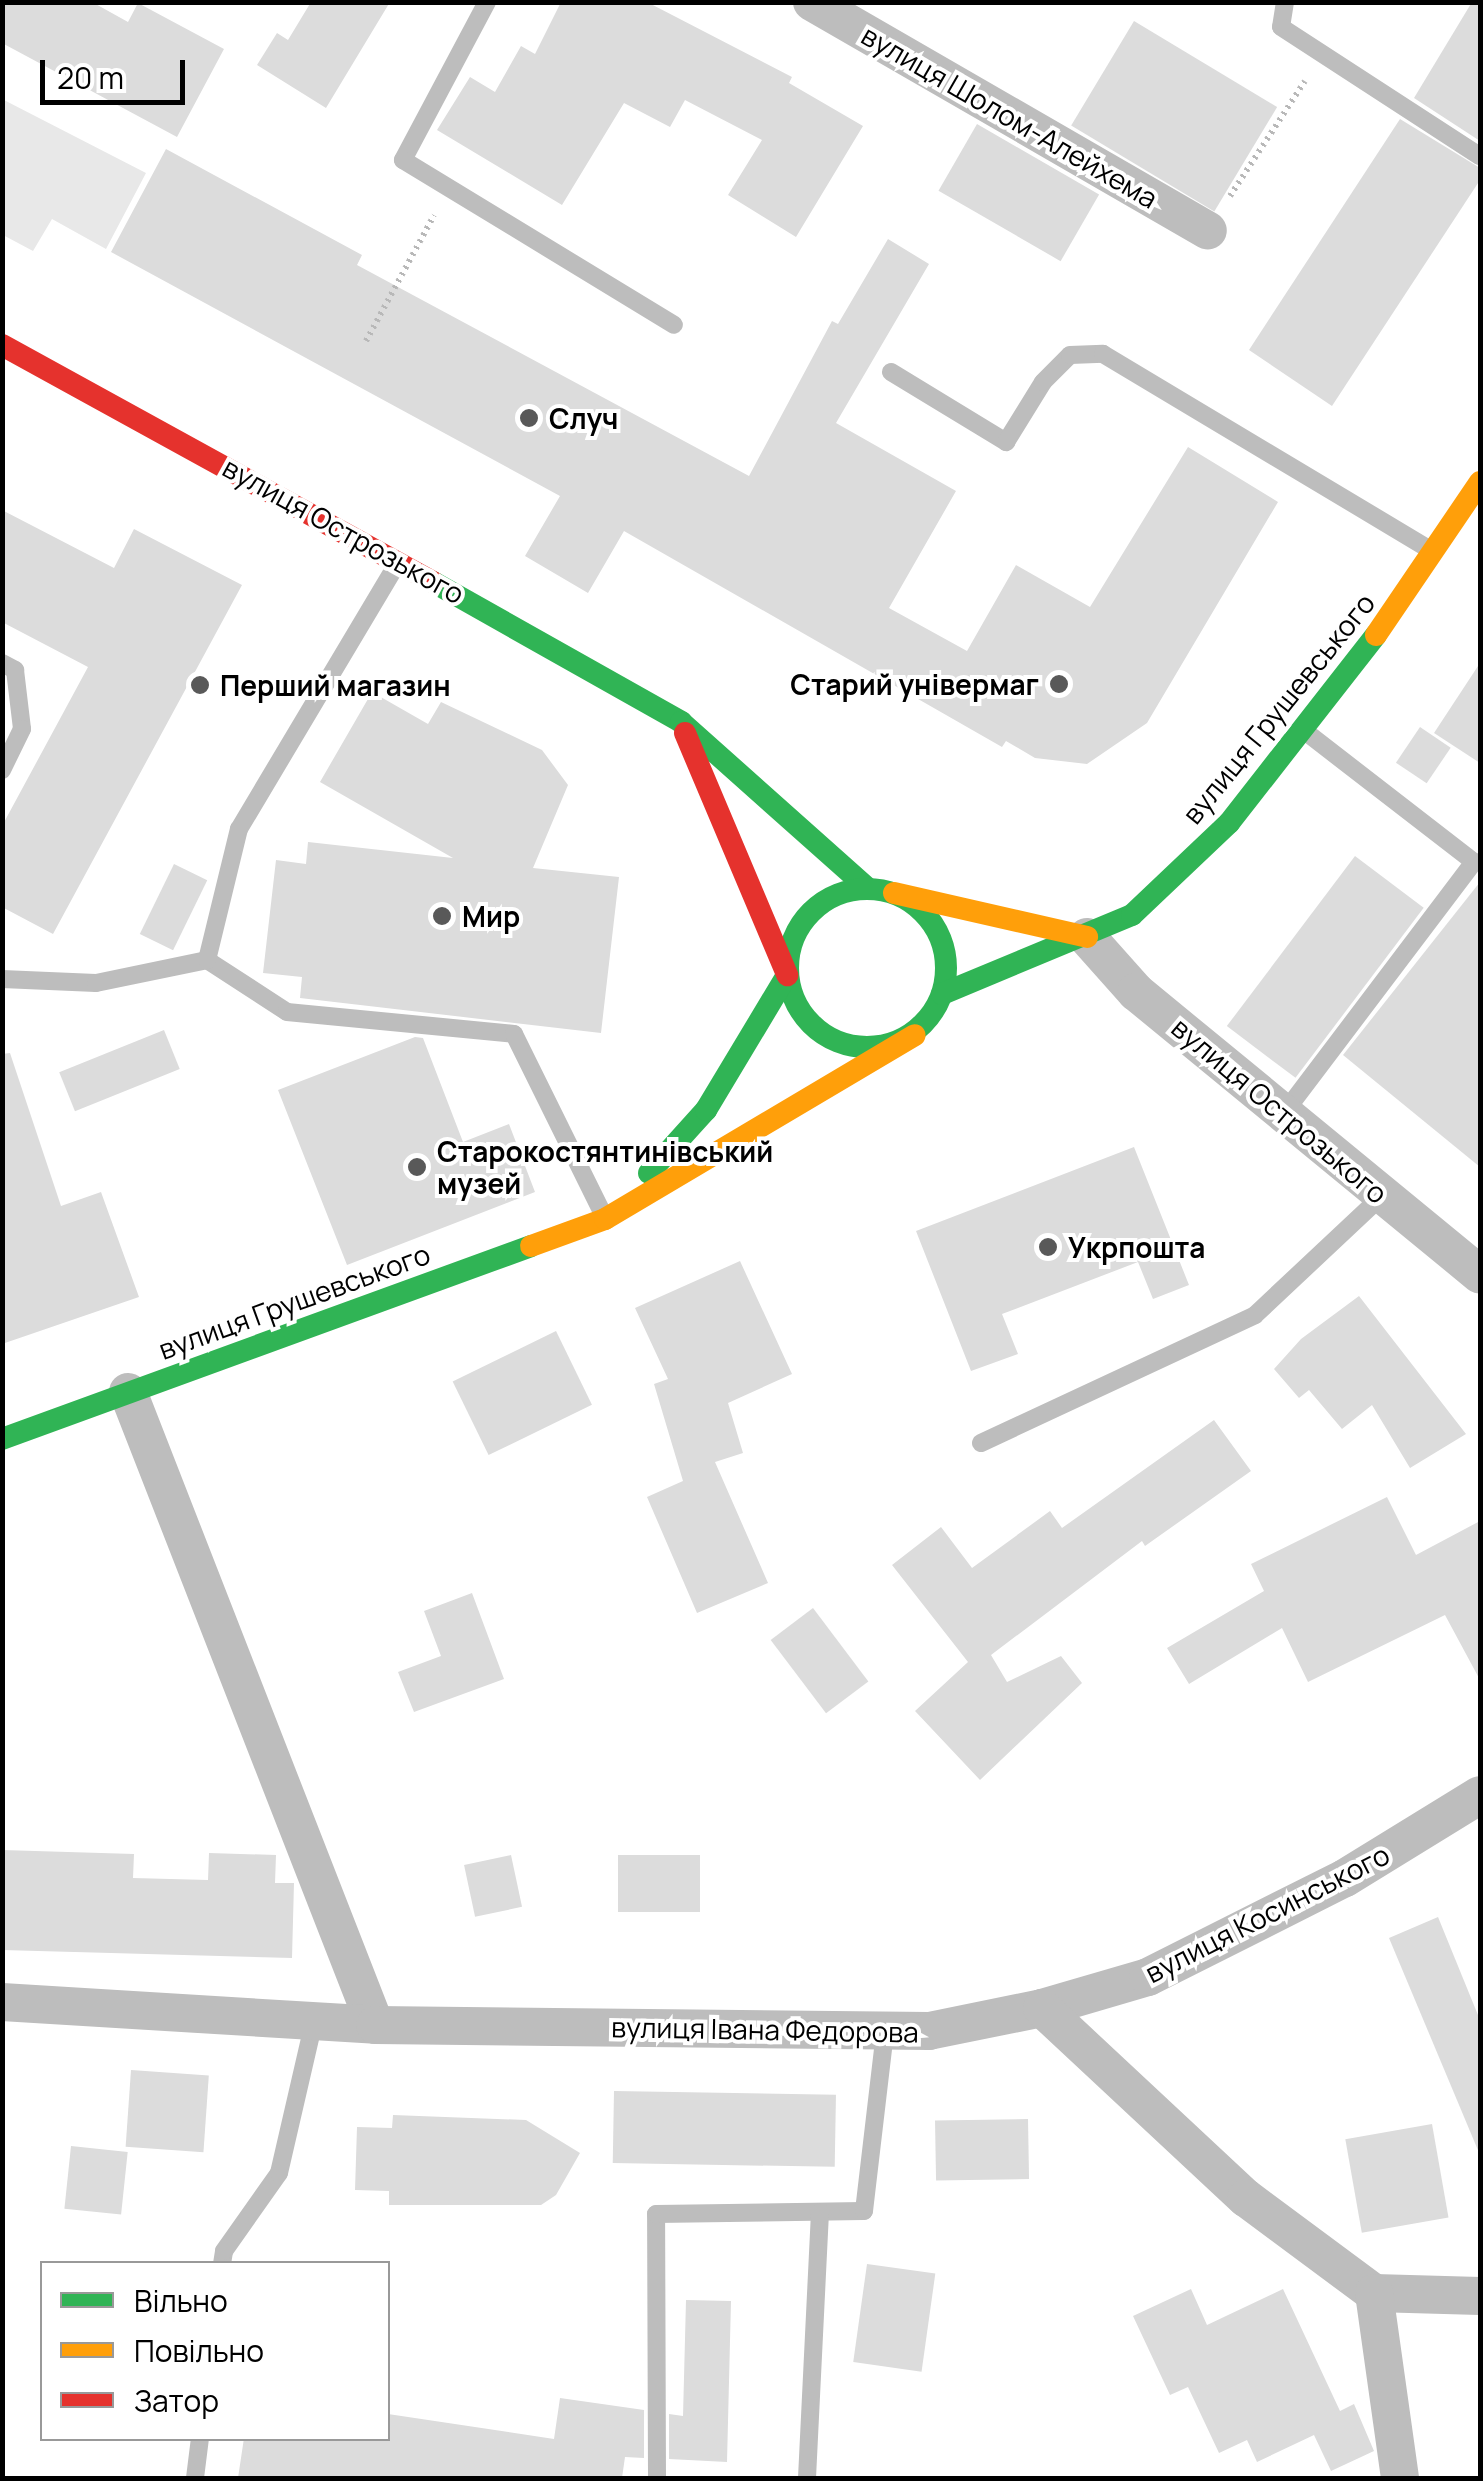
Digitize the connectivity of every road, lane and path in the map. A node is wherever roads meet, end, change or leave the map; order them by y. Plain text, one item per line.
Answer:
1 (486, 2) edge
2 (812, 2) edge
3 (1286, 2) edge
4 (1322, 54) junction
5 (1480, 156) edge
6 (449, 188) junction
7 (1208, 231) joint
8 (674, 324) dead end
9 (366, 341) dead end
10 (2, 345) edge
11 (891, 372) dead end
12 (1480, 482) edge
13 (1436, 553) junction
14 (400, 559) junction
15 (2, 663) edge
16 (681, 722) junction
17 (1302, 730) junction
18 (2, 770) edge
19 (867, 888) junction
20 (894, 893) junction
21 (1086, 936) junction
22 (207, 960) junction
23 (787, 975) junction
24 (2, 979) edge
25 (942, 994) junction
26 (916, 1035) junction
27 (1284, 1114) junction
28 (1383, 1195) junction
29 (606, 1218) junction
30 (1480, 1275) edge
31 (128, 1392) junction
32 (2, 1439) edge
33 (981, 1442) dead end
34 (1480, 1794) edge
35 (2, 2002) edge
36 (1042, 2008) junction
37 (314, 2021) junction
38 (375, 2025) junction
39 (886, 2031) junction
40 (820, 2212) junction
41 (222, 2261) edge
42 (1374, 2292) junction
43 (1480, 2296) edge
44 (200, 2441) edge
45 (195, 2478) edge
46 (657, 2478) edge
47 (807, 2478) edge
48 (1400, 2478) edge

1 - 6 lane
2 - 7 street, вулиця Шолом-Алейхема
3 - 4 lane
4 - 5 lane
4 - 7 path
6 - 8 lane
6 - 9 path
10 - 14 main road, вулиця Острозького
11 - 13 lane
12 - 13 main road, вулиця Грушевського
13 - 17 main road, вулиця Грушевського
14 - 16 main road, вулиця Острозького
14 - 22 lane
15 - 18 lane
16 - 19 main road, вулиця Острозького
16 - 23 main road
17 - 21 main road, вулиця Грушевського
17 - 27 lane
19 - 20 main road
19 - 23 main road
20 - 21 main road
20 - 25 main road
21 - 25 main road, вулиця Грушевського
21 - 27 street, вулиця Острозького
22 - 24 lane
22 - 29 lane
23 - 26 main road
23 - 29 main road, вулиця Грушевського
25 - 26 main road
26 - 29 main road, вулиця Грушевського
27 - 28 street, вулиця Острозького
28 - 30 street, вулиця Острозького
28 - 33 lane
29 - 31 main road, вулиця Грушевського
31 - 32 main road, вулиця Грушевського
31 - 38 street
34 - 36 street, вулиця Косинського
35 - 37 street, вулиця Івана Федорова
36 - 39 street, вулиця Івана Федорова
36 - 42 street
37 - 38 street, вулиця Івана Федорова
37 - 41 lane
38 - 39 street, вулиця Івана Федорова
39 - 40 lane
40 - 46 lane
40 - 47 lane
42 - 43 street
42 - 48 street
44 - 45 lane

